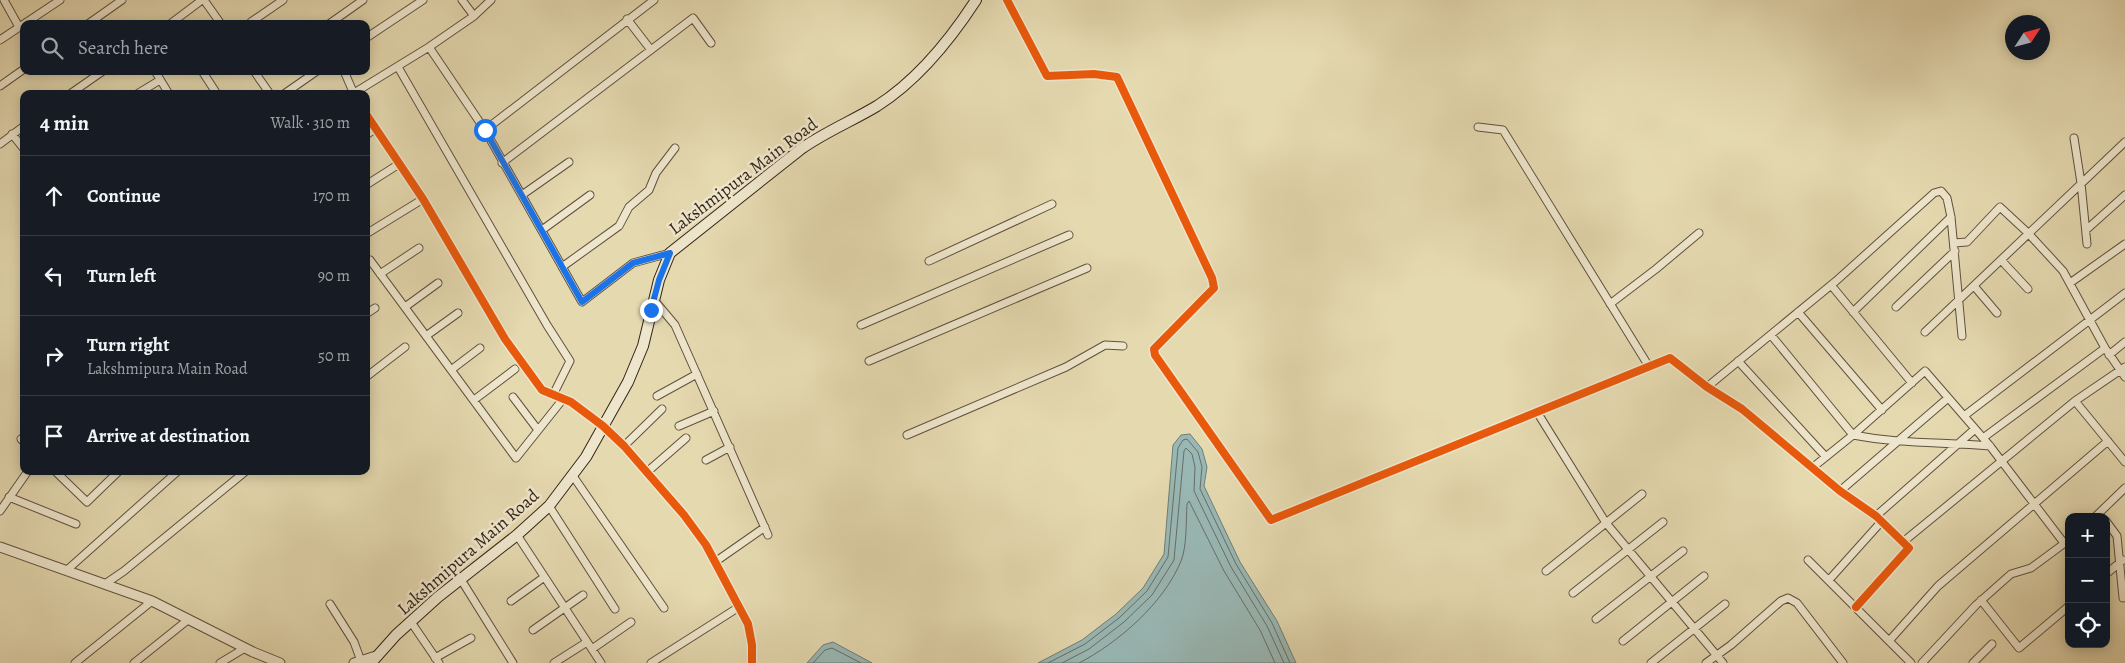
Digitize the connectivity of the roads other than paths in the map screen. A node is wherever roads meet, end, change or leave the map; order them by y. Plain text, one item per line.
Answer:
1 (60, 0) edge
2 (122, 0) edge
3 (203, 0) edge
4 (283, 0) edge
5 (363, 0) edge
6 (422, 0) edge
7 (462, 0) edge
8 (491, 0) edge
9 (654, 0) edge
10 (976, 0) edge
11 (1007, 0) edge
12 (4, 4) edge
13 (474, 16) junction
14 (628, 19) junction
15 (30, 20) edge
16 (94, 20) edge
17 (176, 20) edge
18 (218, 20) edge
19 (254, 20) edge
20 (335, 20) edge
21 (19, 27) joint
22 (370, 35) edge
23 (0, 40) edge
24 (711, 43) dead end
25 (430, 47) junction
26 (651, 50) junction
27 (398, 67) junction
28 (20, 73) edge
29 (97, 75) edge
30 (157, 75) edge
31 (205, 75) edge
32 (258, 75) edge
33 (312, 75) edge
34 (346, 75) edge
35 (160, 80) junction
36 (0, 86) edge
37 (76, 90) edge
38 (144, 90) edge
39 (166, 90) edge
40 (214, 90) edge
41 (267, 90) edge
42 (290, 90) edge
43 (352, 90) edge
44 (361, 90) edge
45 (370, 121) edge
46 (1478, 127) dead end
47 (20, 129) edge
48 (375, 129) junction
49 (485, 130) junction
50 (370, 132) edge
51 (12, 134) junction
52 (2074, 138) dead end
53 (2125, 142) edge
54 (0, 144) edge
55 (20, 144) edge
56 (675, 148) dead end
57 (569, 162) dead end
58 (502, 163) junction
59 (399, 164) junction
60 (370, 182) edge
61 (2081, 183) junction
62 (522, 195) junction
63 (590, 195) dead end
64 (2125, 195) edge
65 (423, 198) junction
66 (1052, 204) dead end
67 (1951, 217) junction
68 (542, 230) junction
69 (2086, 230) junction
70 (370, 231) edge
71 (1698, 233) dead end
72 (2028, 233) junction
73 (1069, 235) dead end
74 (2087, 244) dead end
75 (2125, 244) edge
76 (1954, 247) junction
77 (419, 248) dead end
78 (670, 253) junction
79 (370, 260) dead end
80 (2001, 260) junction
81 (929, 261) dead end
82 (562, 267) junction
83 (1087, 268) dead end
84 (380, 274) junction
85 (438, 283) dead end
86 (2070, 283) junction
87 (1831, 285) junction
88 (1974, 286) junction
89 (2028, 289) dead end
90 (2125, 293) edge
91 (654, 300) junction
92 (1959, 300) junction
93 (1610, 304) junction
94 (405, 307) junction
95 (1896, 307) dead end
96 (375, 308) dead end
97 (370, 311) edge
98 (1798, 312) junction
99 (1853, 312) junction
100 (1997, 313) dead end
101 (458, 314) dead end
102 (2090, 320) junction
103 (861, 325) dead end
104 (1925, 332) dead end
105 (1770, 334) junction
106 (426, 336) junction
107 (1962, 336) dead end
108 (2125, 342) edge
109 (1123, 346) dead end
110 (405, 347) dead end
111 (480, 348) dead end
112 (2107, 352) junction
113 (869, 361) dead end
114 (1738, 361) junction
115 (1648, 366) junction
116 (516, 369) dead end
117 (2122, 369) edge
118 (451, 370) junction
119 (697, 374) junction
120 (370, 375) edge
121 (2125, 377) edge
122 (1912, 383) junction
123 (1707, 387) junction
124 (553, 395) junction
125 (657, 396) dead end
126 (514, 397) dead end
127 (1948, 398) junction
128 (563, 399) junction
129 (474, 400) junction
130 (2075, 401) junction
131 (662, 409) dead end
132 (1882, 410) junction
133 (714, 411) junction
134 (1538, 412) junction
135 (1964, 416) junction
136 (603, 426) junction
137 (679, 426) dead end
138 (1975, 429) junction
139 (538, 430) junction
140 (907, 435) dead end
141 (1853, 435) junction
142 (686, 438) dead end
143 (1983, 438) junction
144 (2108, 441) junction
145 (1897, 442) junction
146 (1958, 444) junction
147 (624, 446) junction
148 (1990, 446) junction
149 (730, 447) junction
150 (1826, 457) junction
151 (706, 460) dead end
152 (2002, 462) junction
153 (2125, 462) edge
154 (1812, 468) junction
155 (647, 472) junction
156 (25, 475) edge
157 (59, 475) edge
158 (116, 475) edge
159 (174, 475) edge
160 (241, 475) edge
161 (573, 476) junction
162 (2125, 488) edge
163 (1840, 491) junction
164 (1642, 494) dead end
165 (9, 497) junction
166 (2035, 503) junction
167 (549, 506) junction
168 (0, 511) edge
169 (2101, 513) edge
170 (1879, 519) junction
171 (1663, 522) dead end
172 (1606, 523) junction
173 (76, 524) dead end
174 (2110, 526) edge
175 (517, 535) junction
176 (2065, 540) edge
177 (1903, 542) junction
178 (2065, 543) edge
179 (0, 546) edge
180 (1628, 550) junction
181 (1683, 551) dead end
182 (1808, 560) dead end
183 (2123, 560) edge
184 (715, 562) junction
185 (67, 570) junction
186 (1546, 571) dead end
187 (2110, 571) edge
188 (1704, 576) dead end
189 (1651, 577) junction
190 (460, 578) junction
191 (543, 578) junction
192 (1829, 580) junction
193 (104, 584) junction
194 (1573, 593) dead end
195 (583, 595) dead end
196 (2123, 598) dead end
197 (1981, 600) junction
198 (152, 601) junction
199 (511, 601) dead end
200 (1672, 602) junction
201 (330, 604) dead end
202 (1725, 604) dead end
203 (739, 607) junction
204 (1856, 607) junction
205 (564, 608) junction
206 (664, 608) dead end
207 (615, 609) dead end
208 (2065, 609) edge
209 (189, 619) junction
210 (1596, 619) dead end
211 (411, 622) junction
212 (631, 622) dead end
213 (1694, 628) junction
214 (533, 630) dead end
215 (471, 638) dead end
216 (1623, 641) dead end
217 (1889, 641) junction
218 (1992, 644) dead end
219 (590, 646) junction
220 (245, 648) junction
221 (1716, 655) junction
222 (366, 661) edge
223 (437, 661) edge
224 (80, 662) edge
225 (751, 662) edge
226 (134, 663) edge
227 (220, 663) edge
228 (280, 663) edge
229 (513, 663) edge
230 (554, 663) edge
231 (601, 663) edge
232 (651, 663) edge
233 (1651, 663) edge
234 (1706, 663) edge
235 (1724, 663) edge
236 (1843, 663) edge
237 (1911, 663) edge
238 (1922, 663) edge
239 (1973, 663) edge

1 - 15 street
2 - 16 street
3 - 17 street
3 - 18 street
4 - 19 street
5 - 20 street
6 - 22 street
7 - 13 street
8 - 13 street
9 - 14 street
10 - 78 main road, Lakshmipura Main Road
11 - 134 street
12 - 21 street
13 - 25 street
14 - 26 street
14 - 49 street
21 - 23 street
24 - 26 street
25 - 27 street
25 - 49 street
26 - 58 street
27 - 44 street
27 - 124 street
28 - 36 street
29 - 37 street
30 - 35 street
31 - 40 street
32 - 41 street
33 - 42 street
34 - 43 street
35 - 38 street
35 - 39 street
45 - 48 street
46 - 93 street
47 - 51 street
48 - 50 street
48 - 59 street
49 - 58 street
51 - 54 street
51 - 55 street
52 - 61 street
53 - 61 street
56 - 82 street
57 - 62 street
58 - 62 street
59 - 60 street
59 - 65 street
61 - 69 street
61 - 72 street
62 - 68 street
63 - 68 street
64 - 69 street
65 - 70 street
65 - 124 street
66 - 81 street
67 - 76 street
67 - 87 street
67 - 99 street
68 - 82 street
69 - 74 street
71 - 93 street
72 - 76 street
72 - 80 street
72 - 86 street
73 - 103 street
75 - 86 street
76 - 92 street
76 - 95 street
77 - 84 street
78 - 82 street
78 - 91 main road, Lakshmipura Main Road
79 - 84 street
80 - 88 street
80 - 89 street
83 - 113 street
84 - 94 street
85 - 94 street
86 - 102 street
87 - 98 street
87 - 99 street
88 - 92 street
88 - 100 street
90 - 102 street
91 - 119 street
91 - 136 main road, Lakshmipura Main Road
92 - 104 street
92 - 107 street
93 - 115 street
94 - 106 street
96 - 97 street
98 - 105 street
98 - 132 street
99 - 122 street
101 - 106 street
102 - 112 street
102 - 135 street
105 - 114 street
105 - 141 street
106 - 118 street
108 - 112 street
109 - 140 street
110 - 120 street
111 - 118 street
112 - 117 street
112 - 143 street
114 - 123 street
114 - 150 street
115 - 123 street
115 - 134 street
116 - 129 street
117 - 121 street
117 - 130 street
118 - 129 street
119 - 125 street
119 - 133 street
122 - 127 street
122 - 132 street
123 - 154 street
124 - 128 street
126 - 139 street
127 - 135 street
127 - 145 street
128 - 136 street
128 - 139 street
129 - 139 street
130 - 144 street
130 - 152 street
131 - 147 street
132 - 141 street
133 - 137 street
133 - 149 street
134 - 172 street
135 - 138 street
136 - 147 street
136 - 161 main road, Lakshmipura Main Road
138 - 143 street
138 - 146 street
141 - 145 street
141 - 150 street
142 - 155 street
143 - 148 street
144 - 153 street
144 - 166 street
145 - 146 street
145 - 163 street
146 - 148 street
146 - 170 street
147 - 155 street
148 - 152 street
149 - 151 street
149 - 184 street
150 - 154 street
152 - 166 street
152 - 177 street
154 - 163 street
155 - 184 street
156 - 165 street
157 - 158 street
159 - 185 street
160 - 193 street
161 - 167 main road, Lakshmipura Main Road
161 - 206 street
162 - 169 street
163 - 170 street
164 - 172 street
165 - 168 street
165 - 173 street
166 - 176 street
166 - 217 street
167 - 175 main road, Lakshmipura Main Road
167 - 207 street
170 - 177 street
170 - 192 street
171 - 180 street
172 - 180 street
172 - 186 street
174 - 183 street
175 - 190 main road, Lakshmipura Main Road
175 - 191 street
177 - 204 street
178 - 197 street
179 - 185 street
180 - 189 street
180 - 194 street
181 - 189 street
182 - 192 street
183 - 187 street
183 - 196 street
184 - 203 street
185 - 193 street
188 - 200 street
189 - 200 street
189 - 210 street
190 - 211 main road, Lakshmipura Main Road
190 - 229 street
191 - 199 street
191 - 205 street
192 - 204 street
193 - 198 street
195 - 205 street
197 - 208 street
197 - 238 street
198 - 209 street
198 - 224 street
200 - 213 street
200 - 216 street
201 - 222 street
202 - 213 street
203 - 225 street
203 - 232 street
204 - 217 street
205 - 214 street
205 - 219 street
209 - 220 street
209 - 226 street
211 - 222 main road, Lakshmipura Main Road
211 - 223 street
212 - 219 street
213 - 221 street
213 - 233 street
215 - 223 street
217 - 237 street
218 - 239 street
219 - 230 street
219 - 231 street
220 - 227 street
220 - 228 street
221 - 234 street
221 - 235 street
221 - 236 street

